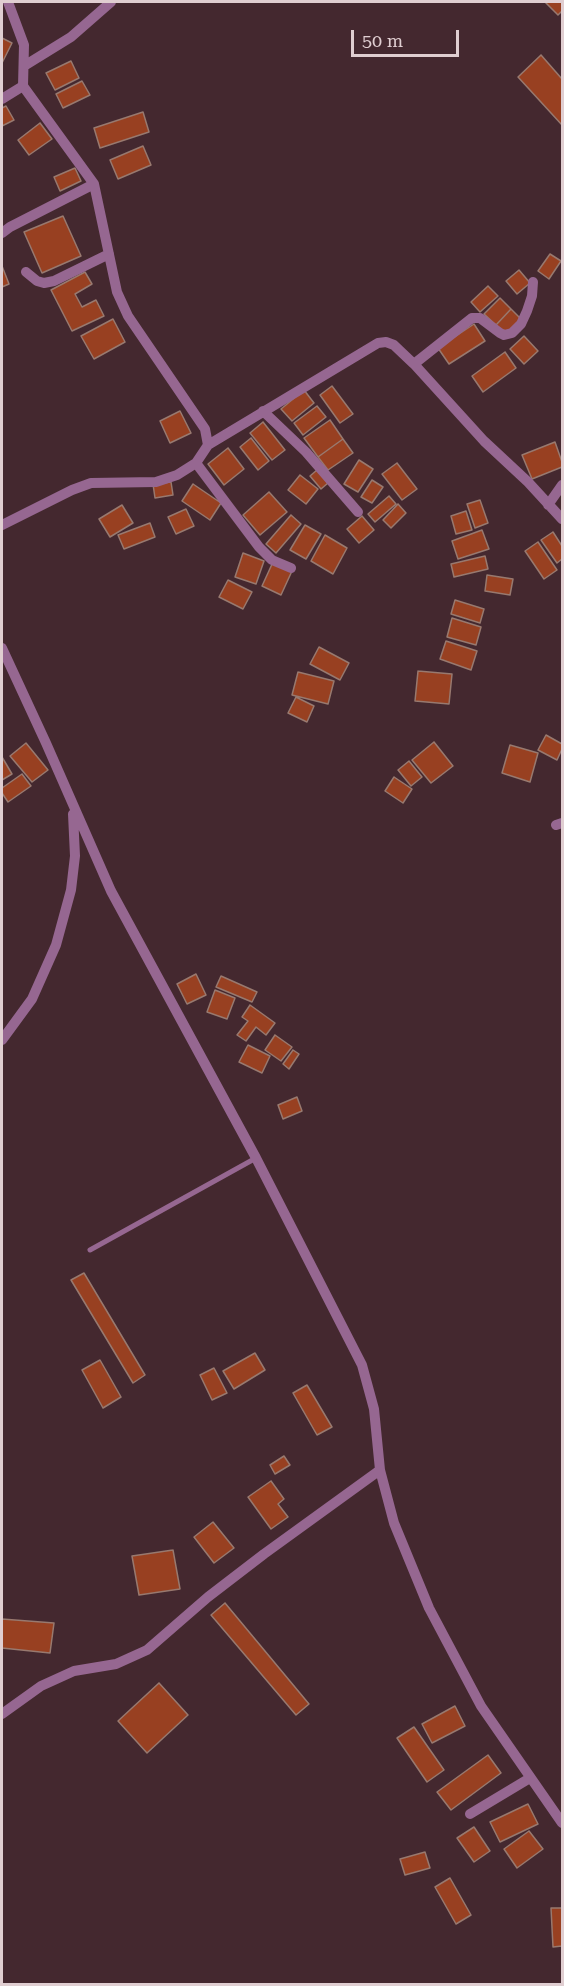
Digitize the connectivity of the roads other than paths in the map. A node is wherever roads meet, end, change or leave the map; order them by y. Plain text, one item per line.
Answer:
1 (8, 2) edge
2 (111, 2) edge
3 (24, 66) junction
4 (23, 86) junction
5 (2, 99) edge
6 (94, 184) junction
7 (2, 233) edge
8 (109, 254) junction
9 (26, 272) dead end
10 (533, 282) dead end
11 (414, 364) junction
12 (263, 411) junction
13 (208, 445) junction
14 (196, 463) junction
15 (562, 485) edge
16 (548, 505) junction
17 (358, 512) dead end
18 (562, 519) edge
19 (2, 525) edge
20 (291, 568) dead end
21 (2, 648) edge
22 (73, 808) junction
23 (2, 1040) edge
24 (256, 1158) junction
25 (90, 1250) dead end
26 (380, 1470) junction
27 (2, 1714) edge
28 (530, 1778) junction
29 (470, 1814) dead end
30 (562, 1823) edge

1 - 3 street
2 - 3 street
3 - 4 street
4 - 5 street
4 - 6 street
6 - 7 street
6 - 8 street
8 - 9 street
8 - 13 street
10 - 11 street
11 - 12 street
11 - 16 street
12 - 13 street
12 - 17 street
13 - 14 street
14 - 19 street
14 - 20 street
15 - 16 street
16 - 18 street
21 - 22 street
22 - 23 street
22 - 24 street
24 - 25 lane
24 - 26 street
26 - 27 street
26 - 28 street
28 - 29 street
28 - 30 street

